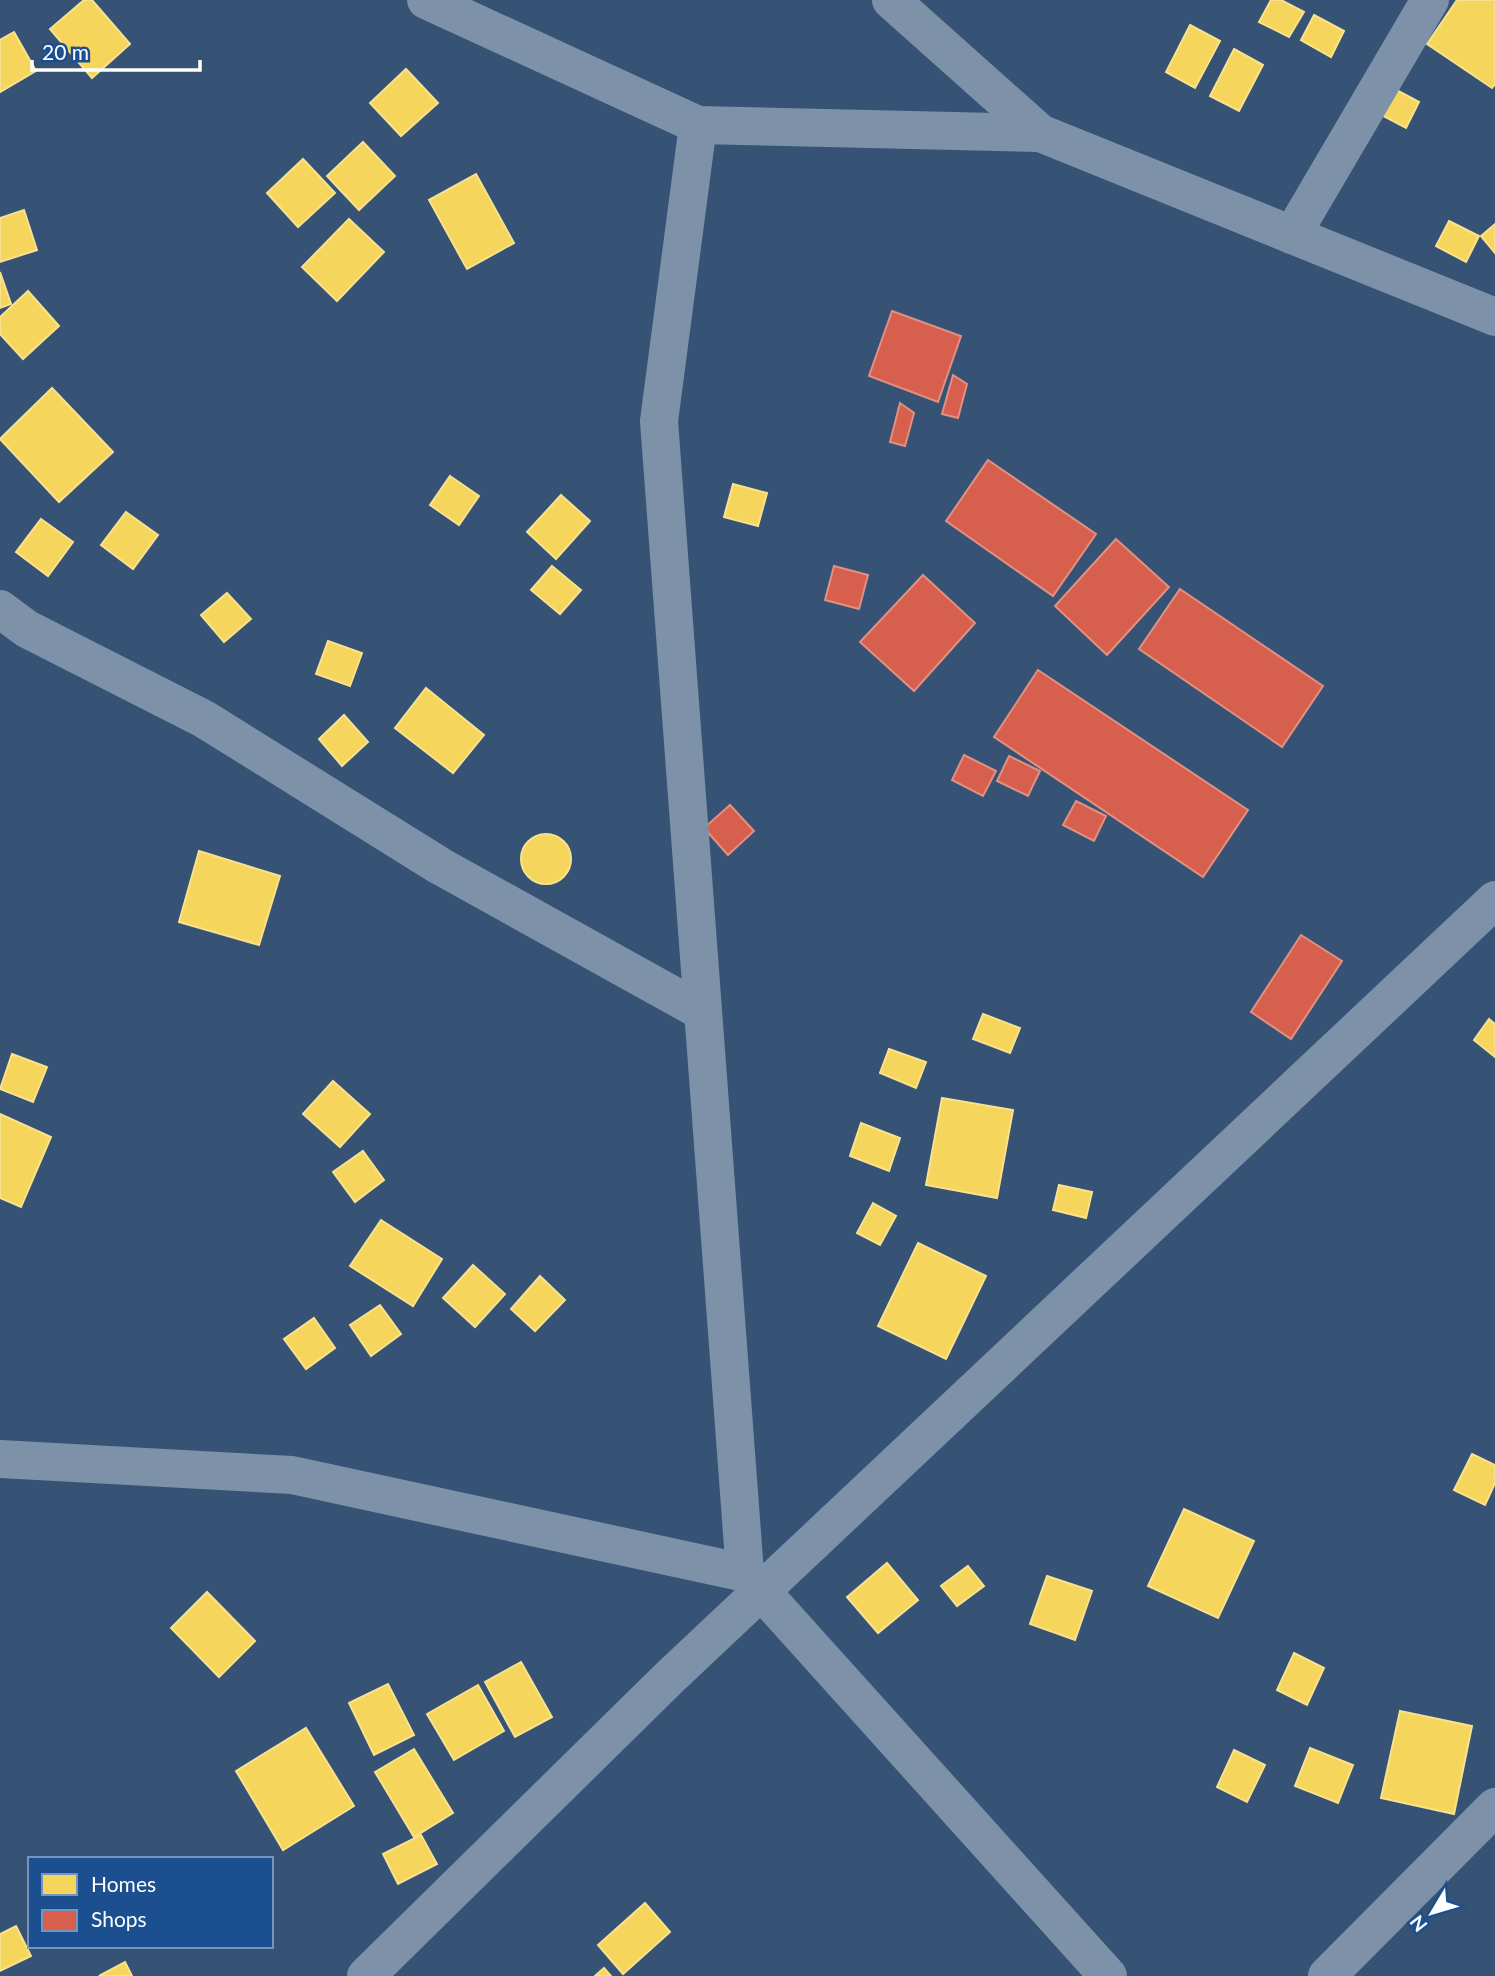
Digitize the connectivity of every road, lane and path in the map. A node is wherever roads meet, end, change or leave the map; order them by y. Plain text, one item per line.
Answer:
1 (426, 0) edge
2 (891, 0) edge
3 (1430, 0) edge
4 (698, 125) junction
5 (1040, 133) junction
6 (1292, 235) junction
7 (1495, 317) edge
8 (0, 609) edge
9 (1495, 900) edge
10 (703, 1012) junction
11 (0, 1460) edge
12 (754, 1582) junction
13 (1495, 1807) edge
14 (366, 1976) edge
15 (1108, 1976) edge
16 (1327, 1976) edge

1 - 4 street
2 - 5 street
3 - 6 street
4 - 5 street
4 - 10 street
5 - 6 street
6 - 7 street
8 - 10 street
9 - 12 street
10 - 12 street
11 - 12 street
12 - 14 street
12 - 15 street
13 - 16 street

